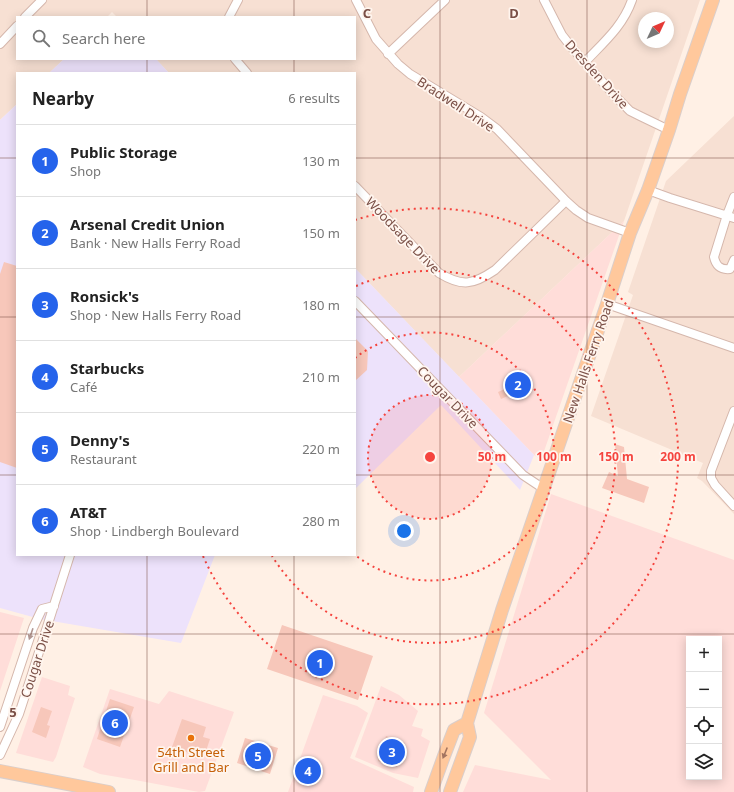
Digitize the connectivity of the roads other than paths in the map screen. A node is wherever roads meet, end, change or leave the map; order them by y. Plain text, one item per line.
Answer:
1 (42, 0) edge
2 (238, 0) edge
3 (356, 0) edge
4 (445, 0) edge
5 (544, 0) edge
6 (632, 0) edge
7 (712, 0) edge
8 (26, 16) edge
9 (230, 16) edge
10 (16, 27) edge
11 (0, 44) edge
12 (388, 54) junction
13 (236, 60) edge
14 (585, 62) junction
15 (246, 72) edge
16 (668, 130) junction
17 (356, 187) edge
18 (648, 190) junction
19 (734, 197) edge
20 (566, 200) junction
21 (731, 217) edge
22 (630, 233) junction
23 (734, 260) edge
24 (356, 302) edge
25 (607, 304) junction
26 (734, 348) edge
27 (734, 411) edge
28 (544, 489) junction
29 (734, 506) edge
30 (70, 556) edge
31 (54, 606) junction
32 (467, 723) junction
33 (0, 727) edge
34 (0, 755) edge
35 (0, 771) edge
36 (109, 792) edge
37 (431, 792) edge
38 (450, 792) edge

1 - 8 street
2 - 9 street
3 - 12 street, Bradwell Drive
4 - 12 street
5 - 14 street, Dresden Drive
6 - 14 street
7 - 16 main road, New Halls Ferry Road
10 - 11 street
12 - 20 street, Bradwell Drive
13 - 15 street
14 - 16 street, Dresden Drive
16 - 18 main road, New Halls Ferry Road
17 - 20 street, Woodsage Drive
18 - 21 street
18 - 22 main road, New Halls Ferry Road
19 - 21 street
20 - 22 street, Bradwell Drive
21 - 23 street
22 - 25 main road, New Halls Ferry Road
24 - 28 street, Cougar Drive
25 - 26 street
25 - 28 main road, New Halls Ferry Road
27 - 29 street
28 - 32 main road, New Halls Ferry Road
30 - 31 street, Cougar Drive
31 -> 33 street, Cougar Drive
31 - 34 street, Cougar Drive
32 -> 37 main road
32 - 38 main road, New Halls Ferry Road
35 - 36 main road

